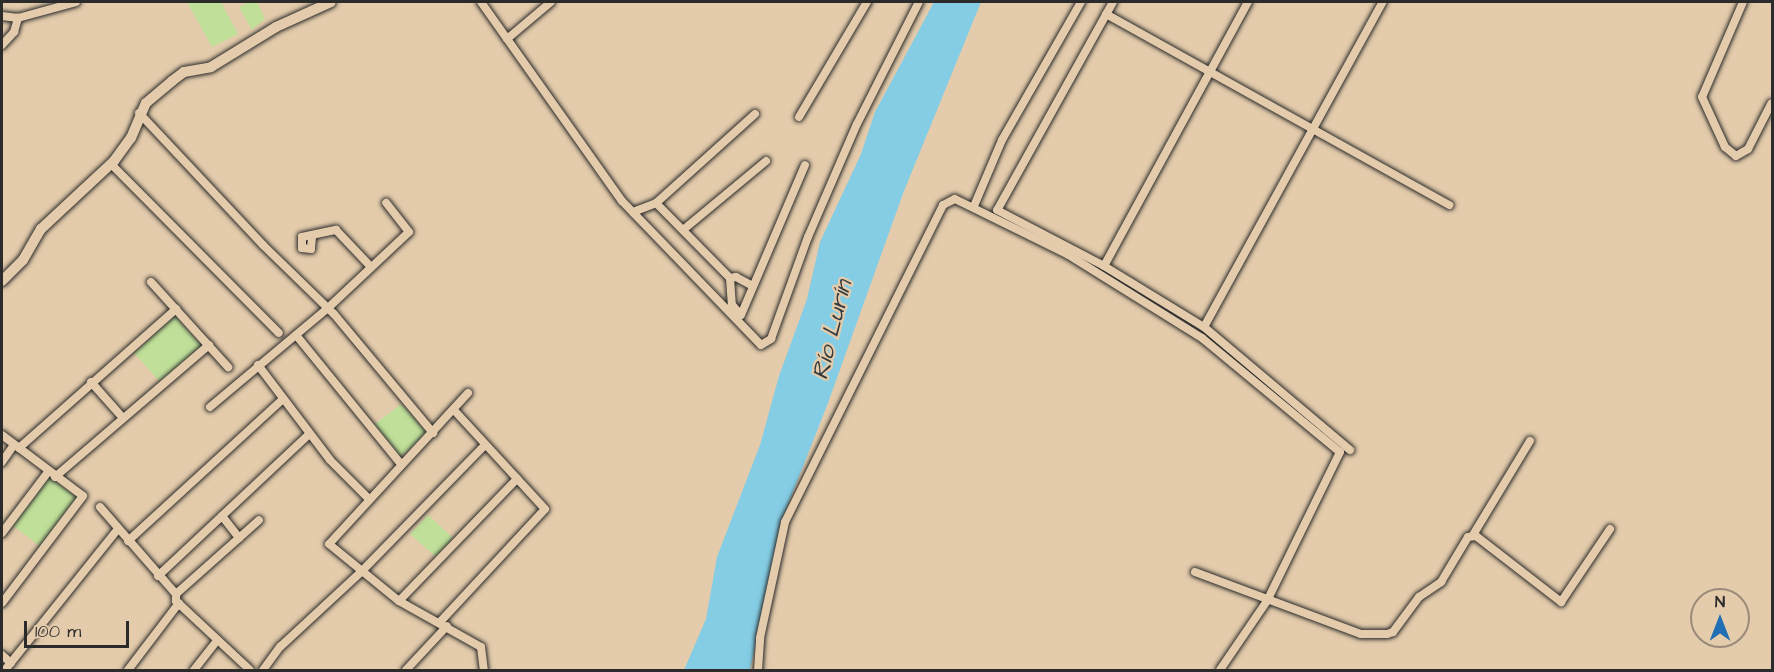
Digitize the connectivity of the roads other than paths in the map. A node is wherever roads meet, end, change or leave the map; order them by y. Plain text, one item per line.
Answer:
1 (76, 2) edge
2 (331, 2) edge
3 (481, 2) edge
4 (551, 2) edge
5 (867, 2) edge
6 (920, 2) edge
7 (1081, 2) edge
8 (1113, 2) edge
9 (1248, 2) edge
10 (1383, 2) edge
11 (1743, 2) edge
12 (1106, 14) junction
13 (2, 16) edge
14 (18, 18) junction
15 (507, 39) junction
16 (2, 45) edge
17 (1210, 72) junction
18 (1771, 104) edge
19 (139, 113) junction
20 (755, 114) dead end
21 (799, 117) dead end
22 (1312, 129) junction
23 (766, 161) dead end
24 (111, 164) junction
25 (805, 165) dead end
26 (386, 203) dead end
27 (656, 203) junction
28 (1449, 205) dead end
29 (974, 206) junction
30 (633, 212) junction
31 (683, 231) junction
32 (312, 237) dead end
33 (370, 266) junction
34 (1104, 266) junction
35 (730, 279) junction
36 (2, 281) edge
37 (151, 282) dead end
38 (753, 286) junction
39 (328, 308) junction
40 (176, 309) junction
41 (1204, 327) junction
42 (279, 333) dead end
43 (296, 335) junction
44 (209, 345) junction
45 (258, 365) junction
46 (228, 367) dead end
47 (91, 382) junction
48 (468, 393) dead end
49 (283, 399) junction
50 (210, 407) dead end
51 (454, 410) junction
52 (123, 418) junction
53 (434, 433) junction
54 (309, 434) junction
55 (2, 435) edge
56 (1530, 441) dead end
57 (485, 445) junction
58 (16, 447) junction
59 (1350, 450) dead end
60 (2, 462) edge
61 (401, 464) junction
62 (51, 474) junction
63 (517, 479) junction
64 (369, 499) junction
65 (100, 507) dead end
66 (222, 516) junction
67 (259, 520) dead end
68 (1610, 529) dead end
69 (117, 530) junction
70 (2, 533) edge
71 (1473, 535) junction
72 (239, 538) junction
73 (128, 541) junction
74 (361, 572) junction
75 (1195, 572) dead end
76 (158, 576) junction
77 (176, 594) junction
78 (399, 601) junction
79 (1267, 601) junction
80 (2, 603) edge
81 (178, 603) junction
82 (444, 624) junction
83 (217, 640) junction
84 (2, 656) edge
85 (11, 663) junction
86 (5, 670) edge
87 (128, 670) edge
88 (194, 670) edge
89 (250, 670) edge
90 (262, 670) edge
91 (406, 670) edge
92 (484, 670) edge
93 (758, 670) edge
94 (1220, 670) edge

1 - 14 street
2 - 19 main road
3 - 15 street
4 - 15 street
5 - 21 street
6 - 30 street
7 - 29 street
8 - 12 street
9 - 17 street
10 - 22 street
11 - 18 street
12 - 17 street
12 - 34 street
13 - 14 street
14 - 16 street
15 - 30 street
17 - 22 street
17 - 34 street
19 - 24 main road
19 - 39 street
20 - 27 street
22 - 28 street
22 - 41 street
23 - 31 street
24 - 36 main road
24 - 42 street
25 - 38 street
26 - 33 street
27 - 30 street
27 - 31 street
29 - 79 street
29 - 93 street
31 - 35 street
32 - 33 street
33 - 39 street
34 - 41 street
35 - 38 street
35 - 38 street
37 - 40 street
39 - 43 street
39 - 53 street
40 - 44 street
40 - 47 street
41 - 59 street
43 - 45 street
43 - 61 street
44 - 46 street
44 - 52 street
45 - 49 street
45 - 50 street
47 - 52 street
47 - 58 street
48 - 51 street
49 - 54 street
49 - 73 street
51 - 53 street
51 - 57 street
52 - 62 street
53 - 61 street
54 - 64 street
54 - 66 street
55 - 58 street
56 - 71 street
57 - 63 street
57 - 74 street
58 - 60 street
58 - 62 street
61 - 64 street
62 - 70 street
62 - 80 street
63 - 78 street
63 - 82 street
64 - 74 street
65 - 69 street
66 - 72 street
66 - 76 street
67 - 72 street
68 - 71 street
69 - 73 street
69 - 85 street
71 - 79 street
72 - 77 street
73 - 76 street
74 - 78 street
74 - 90 street
75 - 79 street
76 - 77 street
77 - 81 street
78 - 82 street
79 - 94 street
81 - 83 street
81 - 87 street
82 - 91 street
82 - 92 street
83 - 88 street
83 - 89 street
84 - 85 street
85 - 86 street

